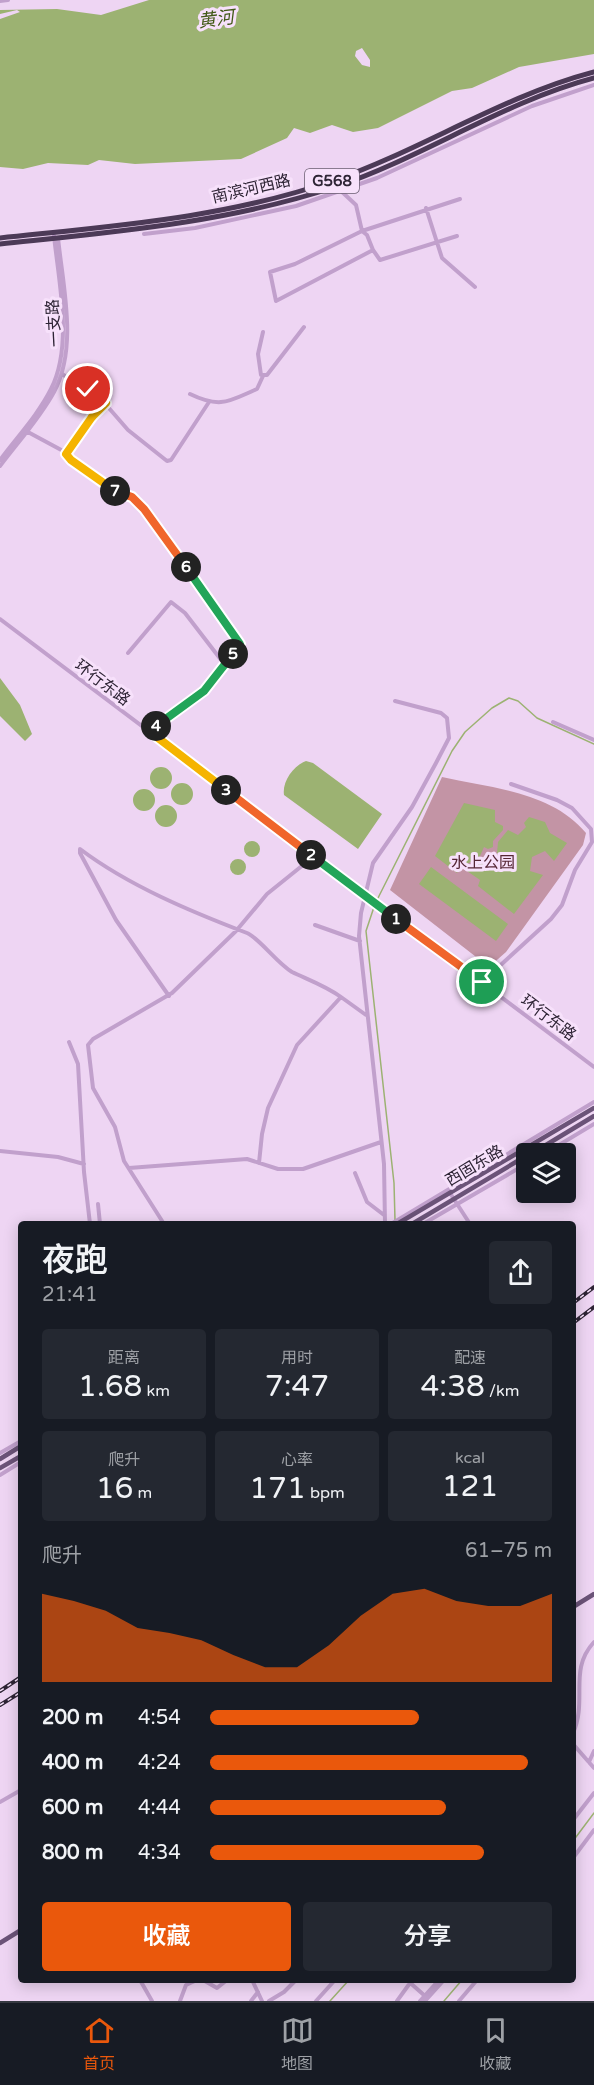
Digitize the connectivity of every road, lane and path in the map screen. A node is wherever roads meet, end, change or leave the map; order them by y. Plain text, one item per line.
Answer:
1 (8, 0) edge
2 (0, 1) edge
3 (594, 72) edge
4 (594, 78) edge
5 (594, 85) edge
6 (464, 136) junction
7 (448, 138) junction
8 (337, 186) junction
9 (460, 200) dead end
10 (426, 208) junction
11 (362, 231) junction
12 (144, 234) dead end
13 (56, 235) junction
14 (457, 236) dead end
15 (0, 238) edge
16 (436, 242) junction
17 (0, 244) edge
18 (373, 250) junction
19 (474, 287) dead end
20 (304, 327) dead end
21 (263, 332) dead end
22 (62, 374) junction
23 (263, 376) junction
24 (190, 394) dead end
25 (210, 402) junction
26 (106, 403) junction
27 (26, 431) junction
28 (66, 454) junction
29 (0, 460) edge
30 (0, 466) edge
31 (0, 619) edge
32 (128, 653) dead end
33 (225, 664) junction
34 (395, 701) dead end
35 (553, 722) dead end
36 (149, 731) junction
37 (594, 740) edge
38 (512, 784) dead end
39 (314, 857) junction
40 (368, 897) junction
41 (315, 925) dead end
42 (236, 931) junction
43 (360, 941) junction
44 (482, 982) junction
45 (169, 996) junction
46 (341, 998) junction
47 (366, 1015) dead end
48 (69, 1042) dead end
49 (594, 1067) edge
50 (594, 1102) edge
51 (594, 1108) edge
52 (594, 1116) edge
53 (594, 1124) edge
54 (381, 1142) junction
55 (549, 1143) edge
56 (562, 1143) edge
57 (0, 1151) edge
58 (505, 1160) junction
59 (516, 1162) edge
60 (259, 1163) junction
61 (84, 1164) junction
62 (509, 1167) junction
63 (129, 1168) junction
64 (516, 1170) edge
65 (356, 1173) dead end
66 (450, 1193) junction
67 (454, 1199) junction
68 (98, 1204) dead end
69 (458, 1204) junction
70 (385, 1215) junction
71 (90, 1221) edge
72 (100, 1221) edge
73 (162, 1221) edge
74 (385, 1221) edge
75 (403, 1221) edge
76 (416, 1221) edge
77 (428, 1221) edge
78 (468, 1221) edge
79 (18, 1443) edge
80 (18, 1448) edge
81 (0, 1453) edge
82 (18, 1458) edge
83 (0, 1459) edge
84 (18, 1464) edge
85 (0, 1468) edge
86 (0, 1474) edge
87 (594, 1594) edge
88 (576, 1605) edge
89 (594, 1642) edge
90 (576, 1725) edge
91 (576, 1747) edge
92 (594, 1751) edge
93 (589, 1762) junction
94 (594, 1768) edge
95 (18, 1792) edge
96 (594, 1793) edge
97 (0, 1802) edge
98 (576, 1816) edge
99 (594, 1830) edge
100 (576, 1854) edge
101 (18, 1932) edge
102 (0, 1943) edge
103 (142, 1983) edge
104 (190, 1983) edge
105 (208, 1983) edge
106 (223, 1983) edge
107 (254, 1983) edge
108 (293, 1983) edge
109 (332, 1983) edge
110 (407, 1983) edge
111 (409, 1983) edge
112 (437, 1983) edge
113 (441, 1983) edge
114 (474, 1983) edge
115 (258, 1992) junction
116 (425, 1999) edge
117 (152, 2001) edge
118 (180, 2001) edge
119 (251, 2001) edge
120 (262, 2001) edge
121 (269, 2001) edge
122 (316, 2001) edge
123 (397, 2001) edge
124 (420, 2001) edge
125 (459, 2001) edge

1 - 2 street
3 - 8 highway, 南滨河西路 / G568
4 - 7 highway, 南滨河西路 / G568
5 - 6 street
6 - 7 street
6 - 8 street
7 - 8 highway, 南滨河西路 / G568
8 - 11 street
8 - 12 street
8 - 13 highway, 南滨河西路 / G568
9 - 10 street
10 - 11 street
10 - 16 street
11 - 18 street
11 - 18 street
13 - 15 highway, 南滨河西路 / G568
13 - 17 highway, 南滨河西路 / G568
13 - 22 street, 一支路
13 - 29 street, 一支路
14 - 16 street
16 - 18 street
16 - 19 street
20 - 23 street
21 - 23 street
22 - 26 street
22 - 27 street, 一支路
23 - 25 street
24 - 25 street
25 - 26 street
26 - 28 street
27 - 28 street
27 - 30 street, 一支路
28 - 33 street
31 - 36 street, 环行东路
32 - 33 street
33 - 36 street
34 - 40 street
35 - 37 street
36 - 39 street, 环行东路
38 - 44 street
39 - 40 street, 环行东路
39 - 42 street
40 - 43 street
40 - 44 street, 环行东路
41 - 43 street
42 - 45 street
42 - 45 street
42 - 46 street
43 - 54 street
44 - 49 street, 环行东路
45 - 63 street
46 - 47 street
46 - 60 street
48 - 61 street
50 - 75 street
51 - 58 main road, 西固东路
52 - 55 main road
53 - 56 street
54 - 60 street
54 - 70 street
57 - 61 street
58 - 62 main road
58 - 66 main road, 西固东路
59 - 62 main road, 西固东路
60 - 63 street
61 - 71 street
62 - 67 main road, 西固东路
63 - 73 street
64 - 69 street
65 - 70 street
66 - 67 street
66 - 75 main road, 西固东路
67 - 69 street
67 - 76 main road, 西固东路
68 - 72 street
69 - 77 street
69 - 78 street
70 - 74 street
79 - 81 street
80 - 83 main road
82 - 85 main road
84 - 86 street
87 - 88 main road
89 - 90 street
91 - 93 street
92 - 93 street
93 - 94 street
95 - 97 street
96 - 98 street
99 - 100 street
101 - 102 main road
103 - 117 street
104 - 118 street
105 - 106 street
107 - 115 street
108 - 121 street
109 - 122 street
110 - 123 street
111 - 116 street
112 - 116 street
113 - 116 street
114 - 125 street
115 - 119 street
115 - 120 street
116 - 124 street

